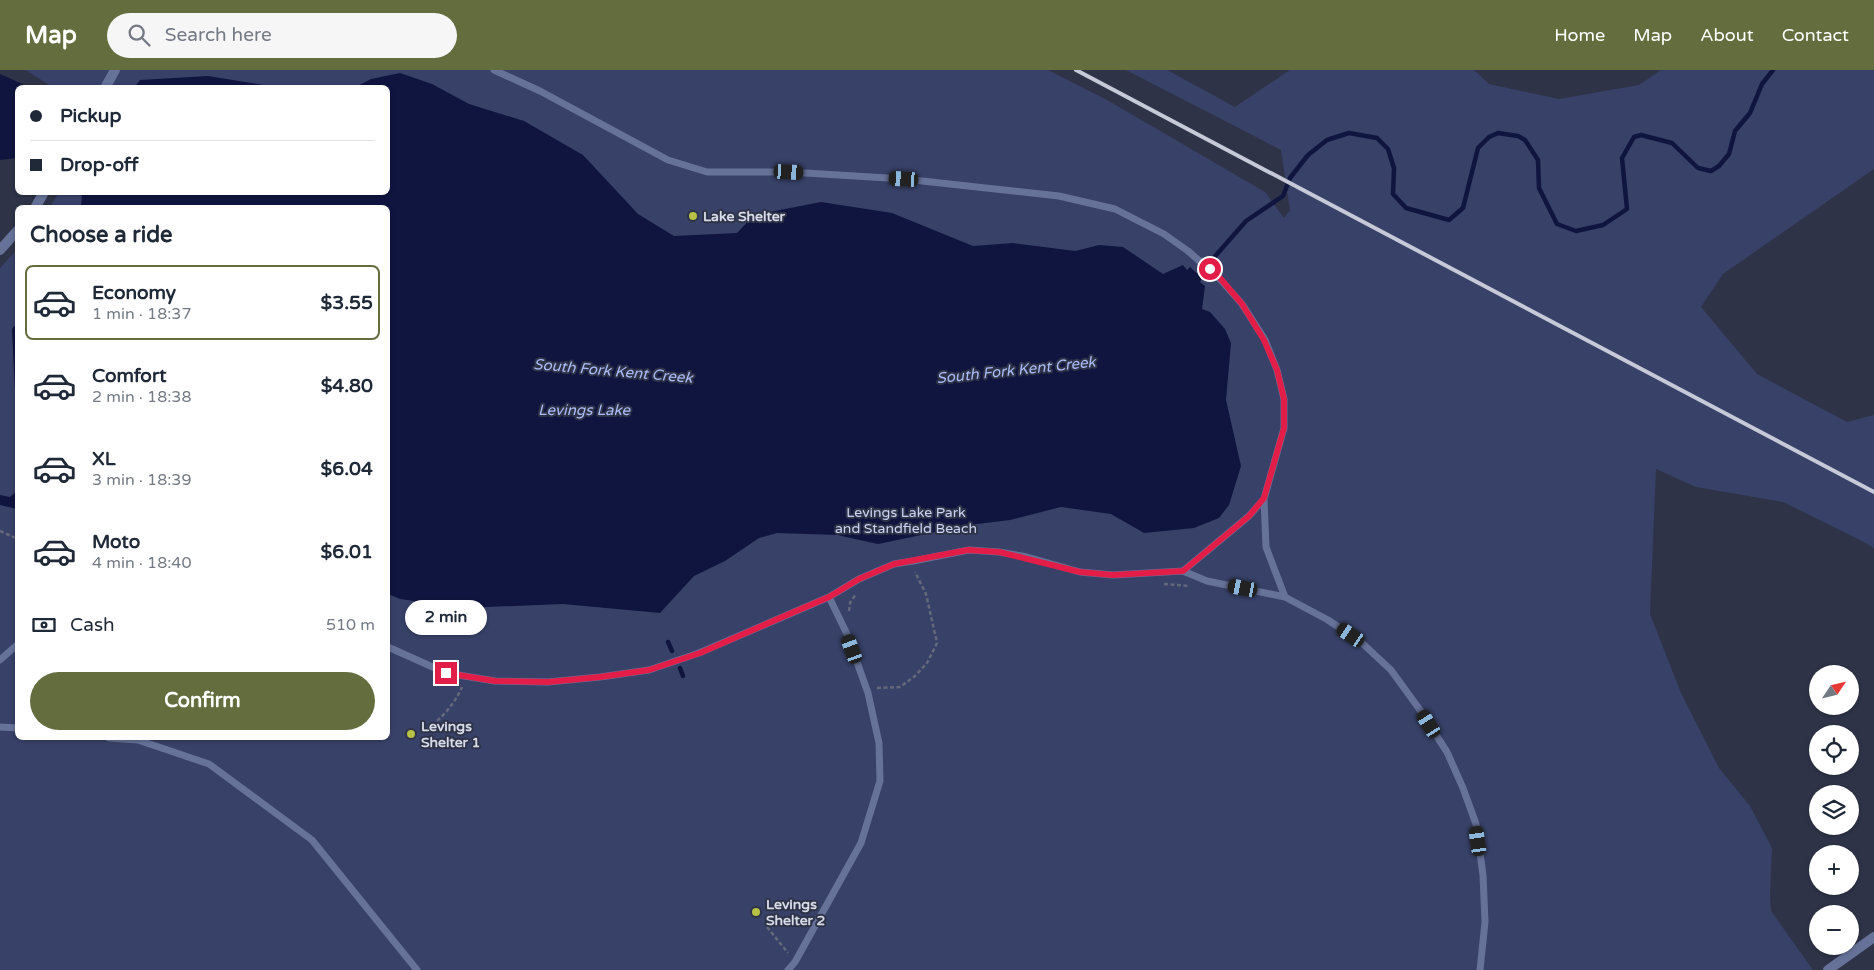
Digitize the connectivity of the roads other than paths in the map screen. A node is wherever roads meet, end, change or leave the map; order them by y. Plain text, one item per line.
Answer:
1 (115, 70) edge
2 (494, 70) edge
3 (108, 85) edge
4 (15, 233) edge
5 (0, 250) edge
6 (1264, 498) junction
7 (1183, 571) junction
8 (1286, 596) junction
9 (829, 597) junction
10 (15, 647) edge
11 (390, 648) edge
12 (0, 660) edge
13 (0, 727) edge
14 (15, 728) edge
15 (138, 740) edge
16 (1874, 937) edge
17 (417, 970) edge
18 (788, 970) edge
19 (1480, 970) edge
20 (1828, 970) edge

1 - 3 street
2 - 6 lane
4 - 5 street
6 - 7 lane
6 - 8 lane
7 - 8 lane
7 - 9 lane
8 - 19 lane
9 - 11 lane
9 - 18 lane
10 - 12 lane
13 - 14 lane
15 - 17 lane
16 - 20 street

